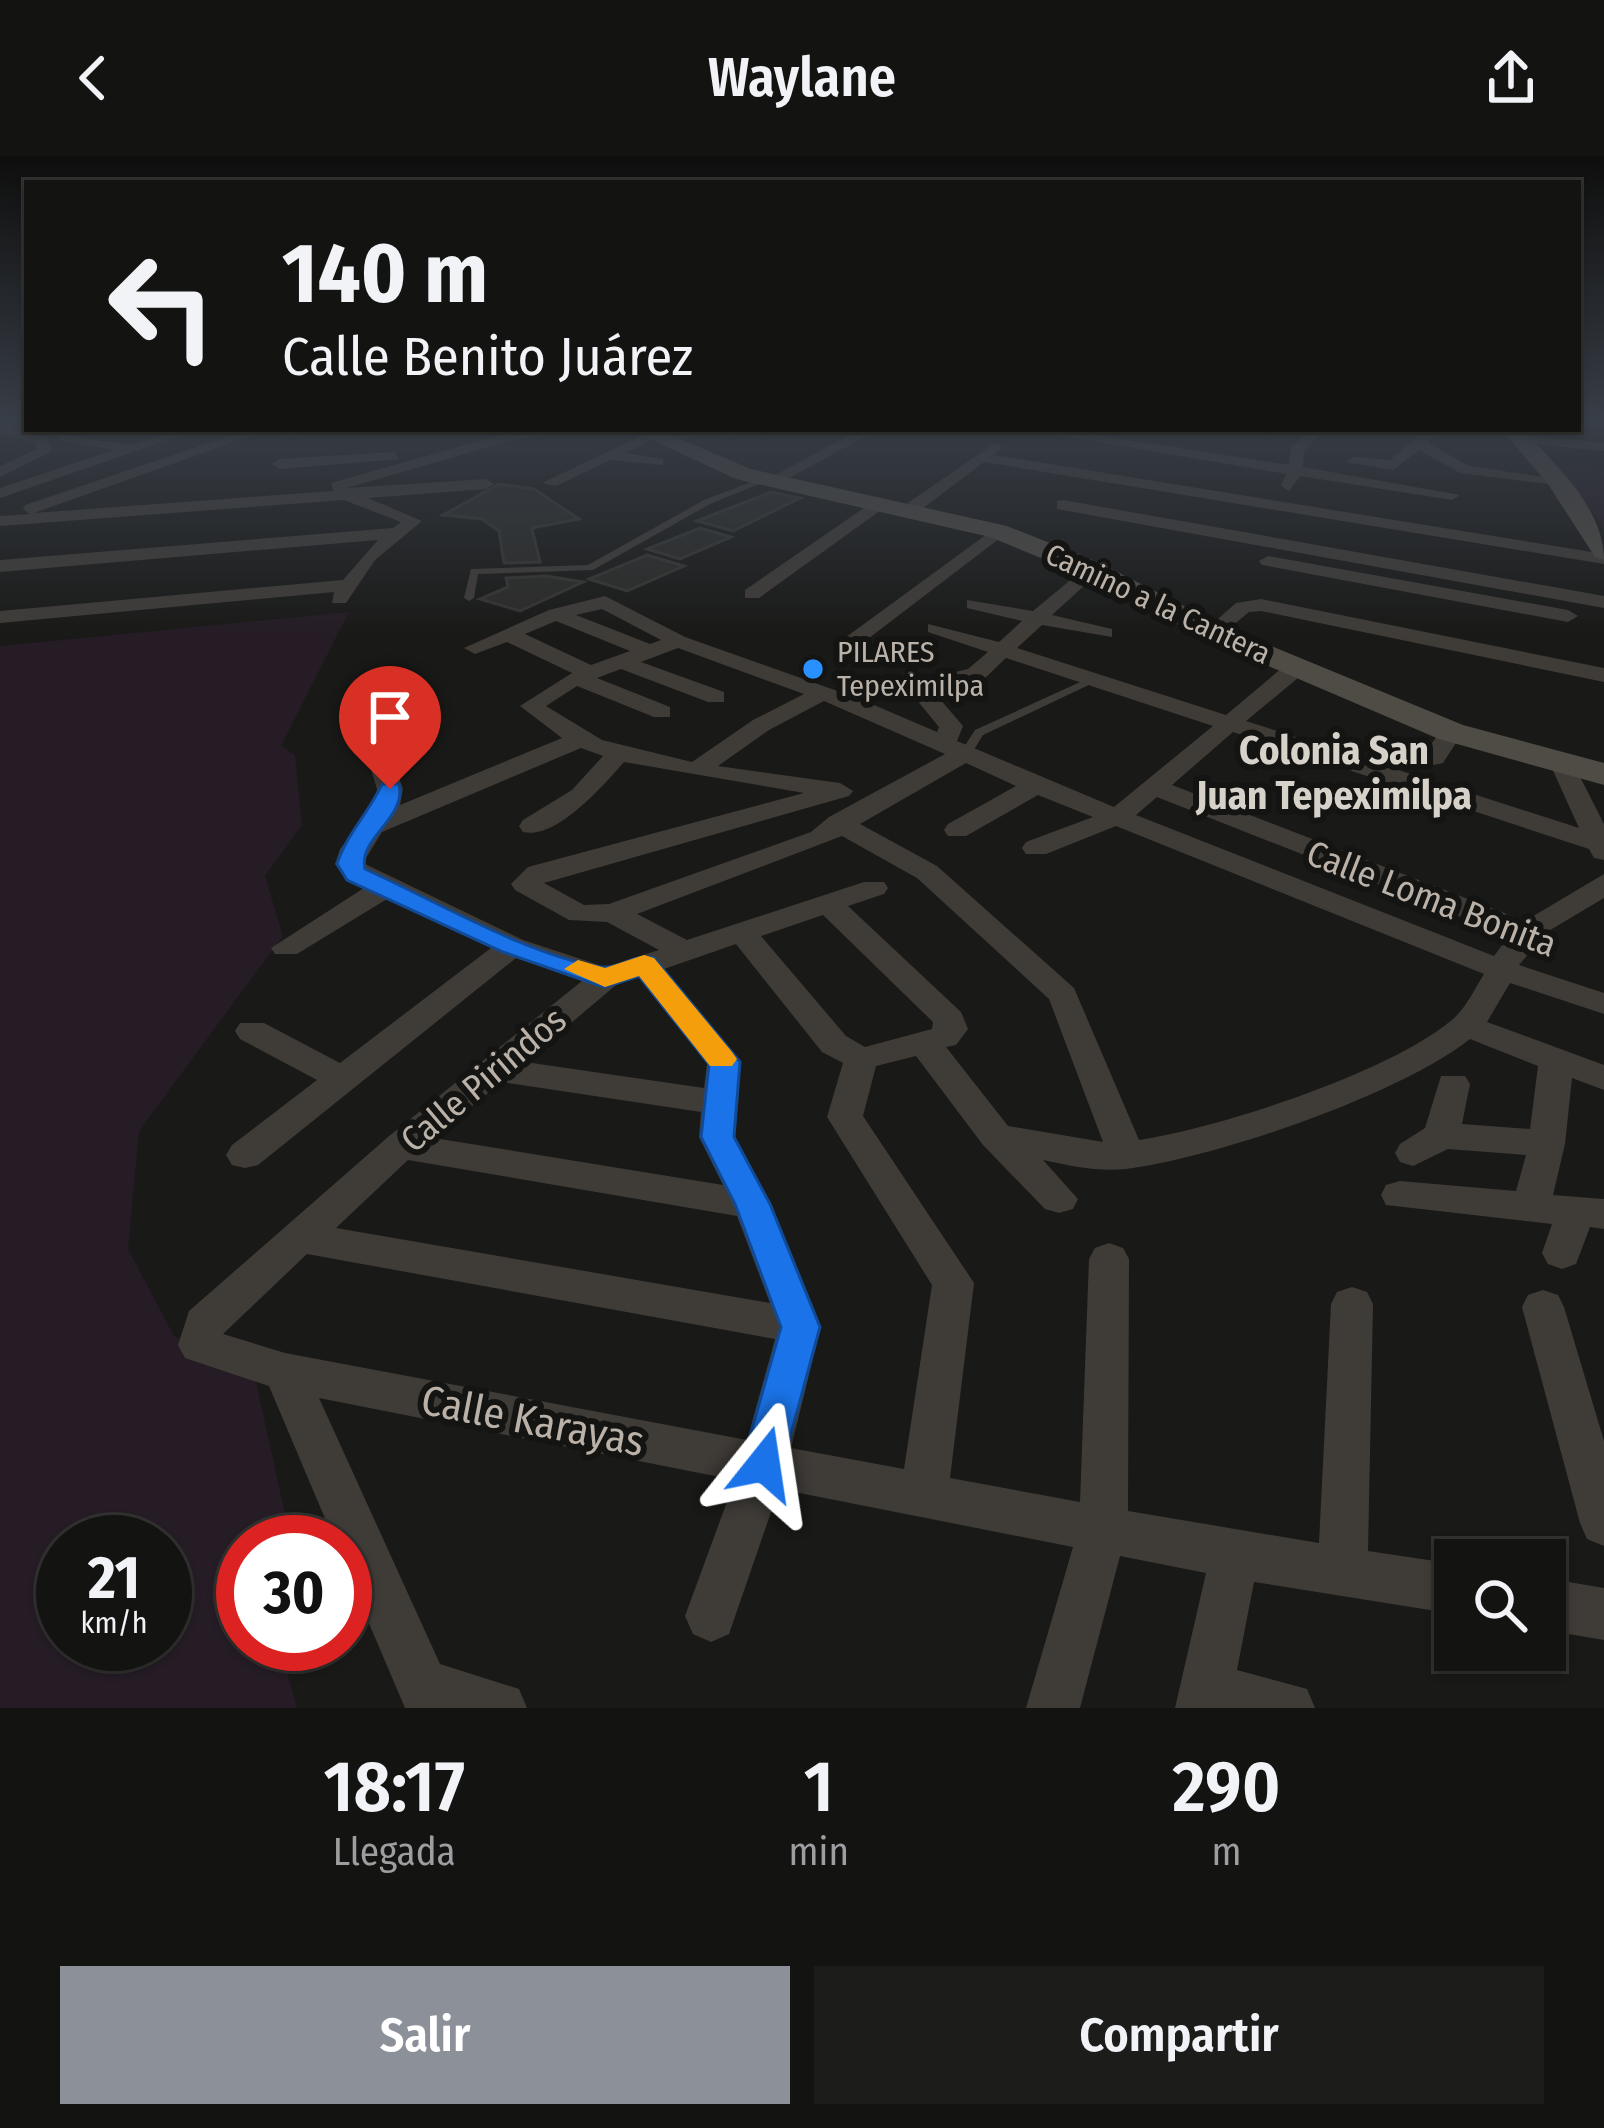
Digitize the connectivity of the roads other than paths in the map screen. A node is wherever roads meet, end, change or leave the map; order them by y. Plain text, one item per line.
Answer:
1 (80, 492) edge
2 (212, 492) edge
3 (340, 492) edge
4 (366, 492) edge
5 (733, 492) edge
6 (813, 492) edge
7 (932, 492) edge
8 (1192, 492) edge
9 (1297, 492) edge
10 (1441, 492) edge
11 (1565, 492) edge
12 (344, 494) junction
13 (1453, 495) dead end
14 (216, 505) junction
15 (1063, 505) dead end
16 (880, 506) junction
17 (1292, 509) junction
18 (908, 511) junction
19 (0, 520) edge
20 (998, 531) junction
21 (403, 533) junction
22 (1220, 552) dead end
23 (1280, 555) junction
24 (1604, 556) edge
25 (52, 561) junction
26 (0, 566) edge
27 (1091, 569) junction
28 (39, 579) dead end
29 (752, 594) dead end
30 (469, 598) dead end
31 (1604, 602) edge
32 (974, 604) dead end
33 (13, 610) edge
34 (556, 614) junction
35 (1036, 617) junction
36 (1604, 622) edge
37 (935, 628) dead end
38 (1213, 632) junction
39 (1105, 633) dead end
40 (507, 634) junction
41 (678, 641) junction
42 (845, 647) dead end
43 (475, 648) dead end
44 (1004, 651) junction
45 (651, 652) junction
46 (627, 664) junction
47 (1295, 668) junction
48 (583, 675) junction
49 (1604, 675) edge
50 (373, 680) dead end
51 (1089, 681) junction
52 (821, 694) junction
53 (716, 697) dead end
54 (662, 712) dead end
55 (1225, 724) junction
56 (584, 739) junction
57 (955, 748) junction
58 (617, 754) junction
59 (1562, 764) junction
60 (700, 767) junction
61 (1604, 775) edge
62 (1036, 785) junction
63 (1154, 787) junction
64 (839, 807) junction
65 (1119, 815) junction
66 (372, 826) junction
67 (532, 826) dead end
68 (957, 830) dead end
69 (1036, 848) dead end
70 (1601, 848) edge
71 (899, 880) junction
72 (1604, 884) edge
73 (381, 890) junction
74 (831, 906) junction
75 (612, 913) junction
76 (1529, 932) junction
77 (743, 933) junction
78 (512, 946) junction
79 (286, 948) dead end
80 (685, 951) junction
81 (644, 964) junction
82 (1499, 969) junction
83 (605, 978) junction
84 (1604, 1004) edge
85 (1467, 1026) junction
86 (252, 1031) dead end
87 (924, 1043) junction
88 (860, 1058) junction
89 (1556, 1062) junction
90 (494, 1070) junction
91 (343, 1078) junction
92 (1604, 1078) edge
93 (1454, 1084) dead end
94 (722, 1102) junction
95 (996, 1136) junction
96 (1547, 1144) junction
97 (401, 1146) junction
98 (244, 1155) dead end
99 (1127, 1156) junction
100 (1400, 1195) dead end
101 (1059, 1199) dead end
102 (752, 1204) junction
103 (1531, 1207) junction
104 (1589, 1214) edge
105 (300, 1237) junction
106 (1562, 1253) dead end
107 (1109, 1258) dead end
108 (1352, 1304) dead end
109 (1543, 1307) dead end
110 (203, 1323) joint
111 (800, 1327) junction
112 (285, 1372) junction
113 (764, 1464) junction
114 (924, 1495) junction
115 (1604, 1523) edge
116 (1103, 1527) junction
117 (1234, 1555) junction
118 (1343, 1572) junction
119 (1434, 1586) edge
120 (1566, 1608) edge
121 (1604, 1614) edge
122 (711, 1616) dead end
123 (428, 1698) edge
124 (1203, 1699) edge
125 (500, 1708) edge
126 (1053, 1708) edge
127 (1288, 1708) edge

1 - 19 street
2 - 14 street
3 - 12 street
4 - 12 street
5 - 30 lane
6 - 16 street, Camino a la Cantera
7 - 18 street
8 - 17 street
9 - 17 street
10 - 13 street
11 - 24 street
12 - 14 street
12 - 21 street
14 - 19 street
15 - 23 street
16 - 18 street, Camino a la Cantera
16 - 29 street
17 - 23 street
17 - 24 street
18 - 20 street, Camino a la Cantera
20 - 27 street, Camino a la Cantera
20 - 42 street
21 - 25 street
21 - 33 street
22 - 23 street
23 - 31 street
23 - 36 street
25 - 26 street
25 - 28 street
27 - 35 street
27 - 38 street, Camino a la Cantera
32 - 35 street
34 - 40 street
34 - 41 street, Calle Loma Bonita
34 - 45 street
35 - 39 street
35 - 44 street
37 - 44 street
38 - 47 street, Camino a la Cantera
38 - 49 street
40 - 43 street
40 - 48 street
41 - 45 street
41 - 52 street, Calle Loma Bonita
44 - 51 street
44 - 57 street
45 - 46 street
46 - 48 street
46 - 53 street
47 - 55 street
47 - 59 street, Camino a la Cantera
48 - 54 street
48 - 56 street
50 - 66 street
51 - 55 street
51 - 57 lane
52 - 57 street, Calle Loma Bonita
52 - 60 street
55 - 63 street
55 - 70 street
56 - 58 street
56 - 66 street
57 - 62 street, Calle Loma Bonita
57 - 64 street
58 - 60 street
58 - 67 street
59 - 61 street, Camino a la Cantera
59 - 70 street
60 - 64 street
62 - 65 street, Calle Loma Bonita
62 - 68 street
63 - 65 street
63 - 76 street
64 - 71 street
64 - 75 street
64 - 75 street
65 - 69 street
65 - 82 street, Calle Loma Bonita
66 - 73 street
71 - 74 street, Calle Pirindos
71 - 99 street
72 - 76 street
73 - 78 street
73 - 79 street
74 - 77 street, Calle Pirindos
74 - 87 street
75 - 80 street
76 - 82 street
77 - 80 street, Calle Pirindos
77 - 88 street
78 - 83 street
78 - 91 street
80 - 81 street, Calle Pirindos
81 - 83 street, Calle Pirindos
81 - 94 street
82 - 84 street, Calle Loma Bonita
82 - 85 street
83 - 90 street, Calle Pirindos
85 - 89 street
85 - 99 street
86 - 91 street
87 - 88 street
87 - 95 street
88 - 114 street
89 - 92 street
89 - 96 street
90 - 94 street
90 - 97 street, Calle Pirindos
91 - 98 street
93 - 96 street
94 - 102 street
95 - 99 street
95 - 101 street
96 - 103 street
97 - 102 street
97 - 105 street, Calle Pirindos
100 - 103 street
102 - 111 street
103 - 104 street
104 - 106 street
105 - 110 street, Calle Pirindos
105 - 111 street
107 - 116 street
108 - 118 street
109 - 115 street
110 - 112 street, Calle Karayas
111 - 113 street
112 - 113 street, Calle Karayas
112 - 123 street
113 - 114 street, Calle Karayas
113 - 122 street
114 - 116 street, Calle Karayas
116 - 117 street, Calle Karayas
116 - 126 street
117 - 118 street, Calle Karayas
117 - 124 street
118 - 119 street, Calle Karayas
120 - 121 street
123 - 125 street
124 - 127 street

